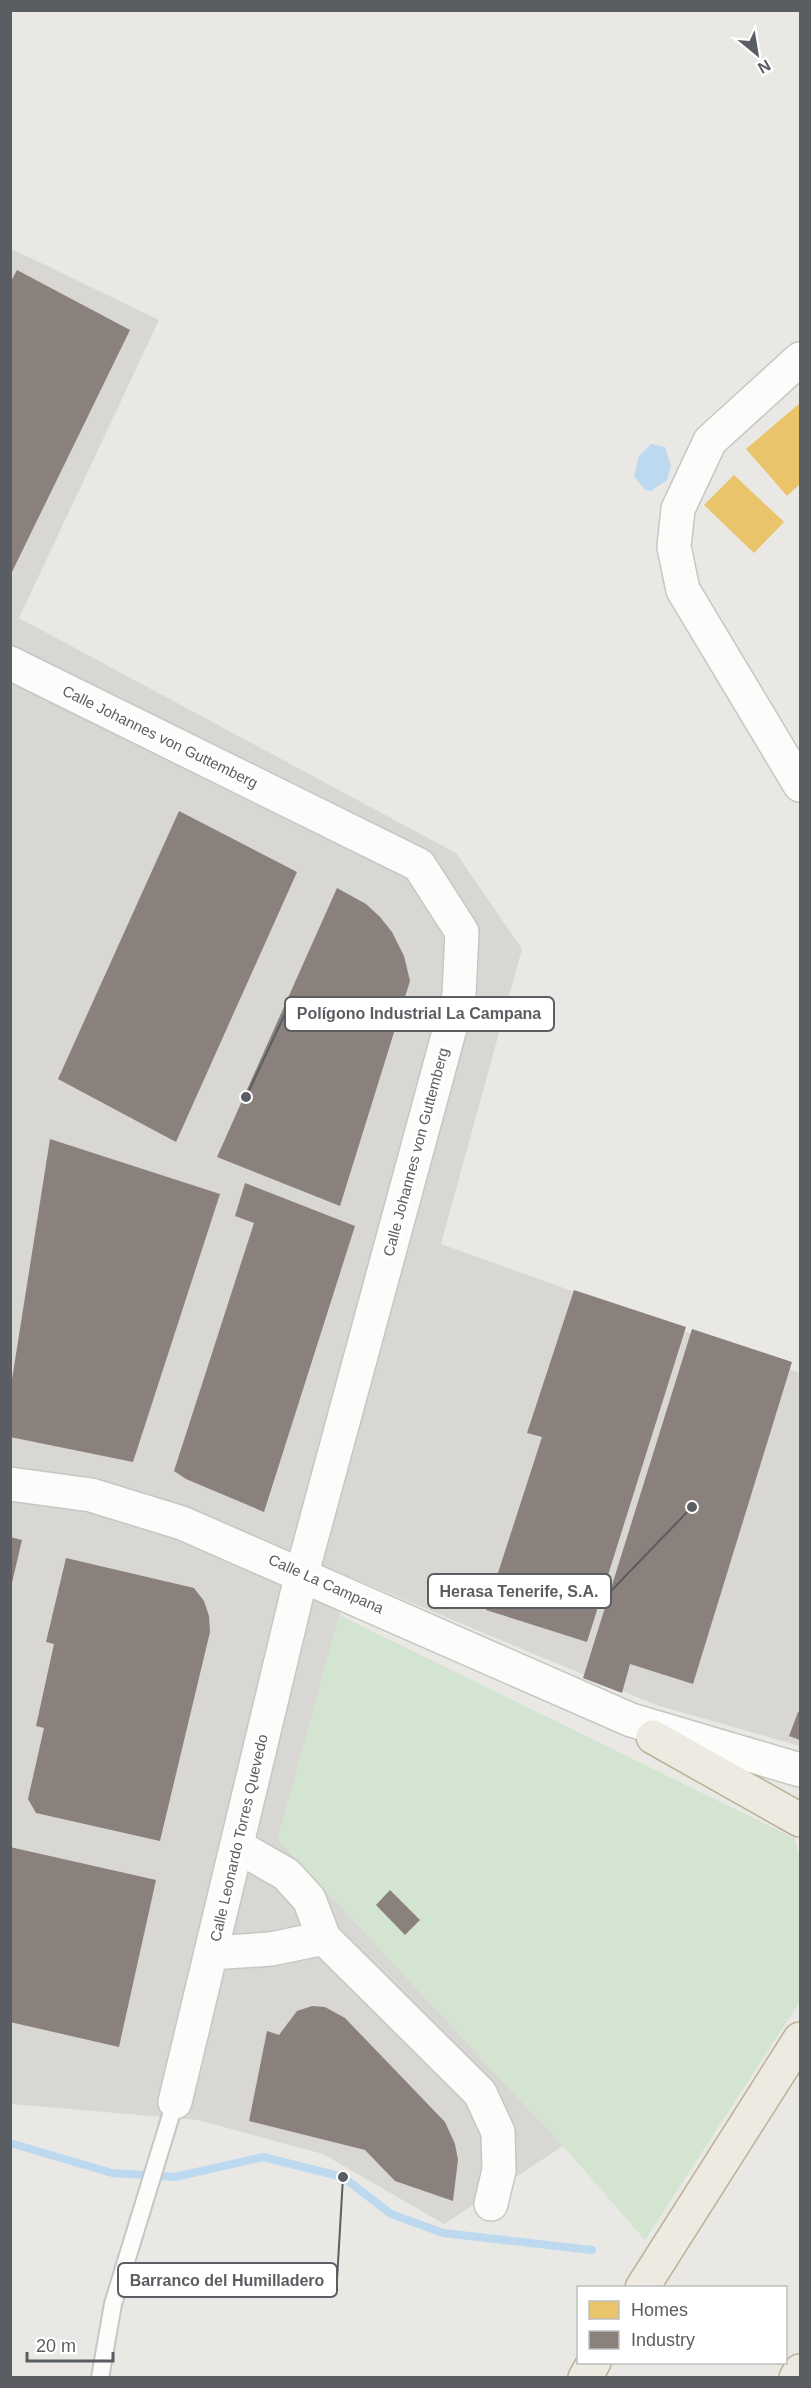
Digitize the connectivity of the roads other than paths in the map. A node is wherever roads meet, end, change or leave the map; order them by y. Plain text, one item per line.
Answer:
1 (801, 359) edge
2 (10, 663) edge
3 (801, 785) edge
4 (10, 1484) edge
5 (302, 1573) junction
6 (642, 1728) junction
7 (801, 1770) edge
8 (801, 1790) edge
9 (801, 1820) edge
10 (237, 1846) junction
11 (324, 1938) junction
12 (211, 1953) junction
13 (801, 2039) edge
14 (176, 2102) joint
15 (491, 2204) dead end
16 (643, 2286) edge
17 (593, 2364) edge
18 (801, 2371) edge
19 (100, 2378) edge
20 (585, 2378) edge
21 (796, 2378) edge

1 - 3 street
2 - 5 street, Calle Johannes von Guttemberg
4 - 5 street, Calle La Campana
5 - 6 street, Calle La Campana
5 - 10 street, Calle Leonardo Torres Quevedo
6 - 7 street, Calle La Campana
6 - 8 street, Calle La Campana
6 - 9 highway
10 - 11 street
10 - 12 street, Calle Leonardo Torres Quevedo
11 - 12 street
11 - 15 street
12 - 14 street, Calle Leonardo Torres Quevedo
13 - 16 highway
14 - 19 lane
17 - 20 highway
18 - 21 highway

